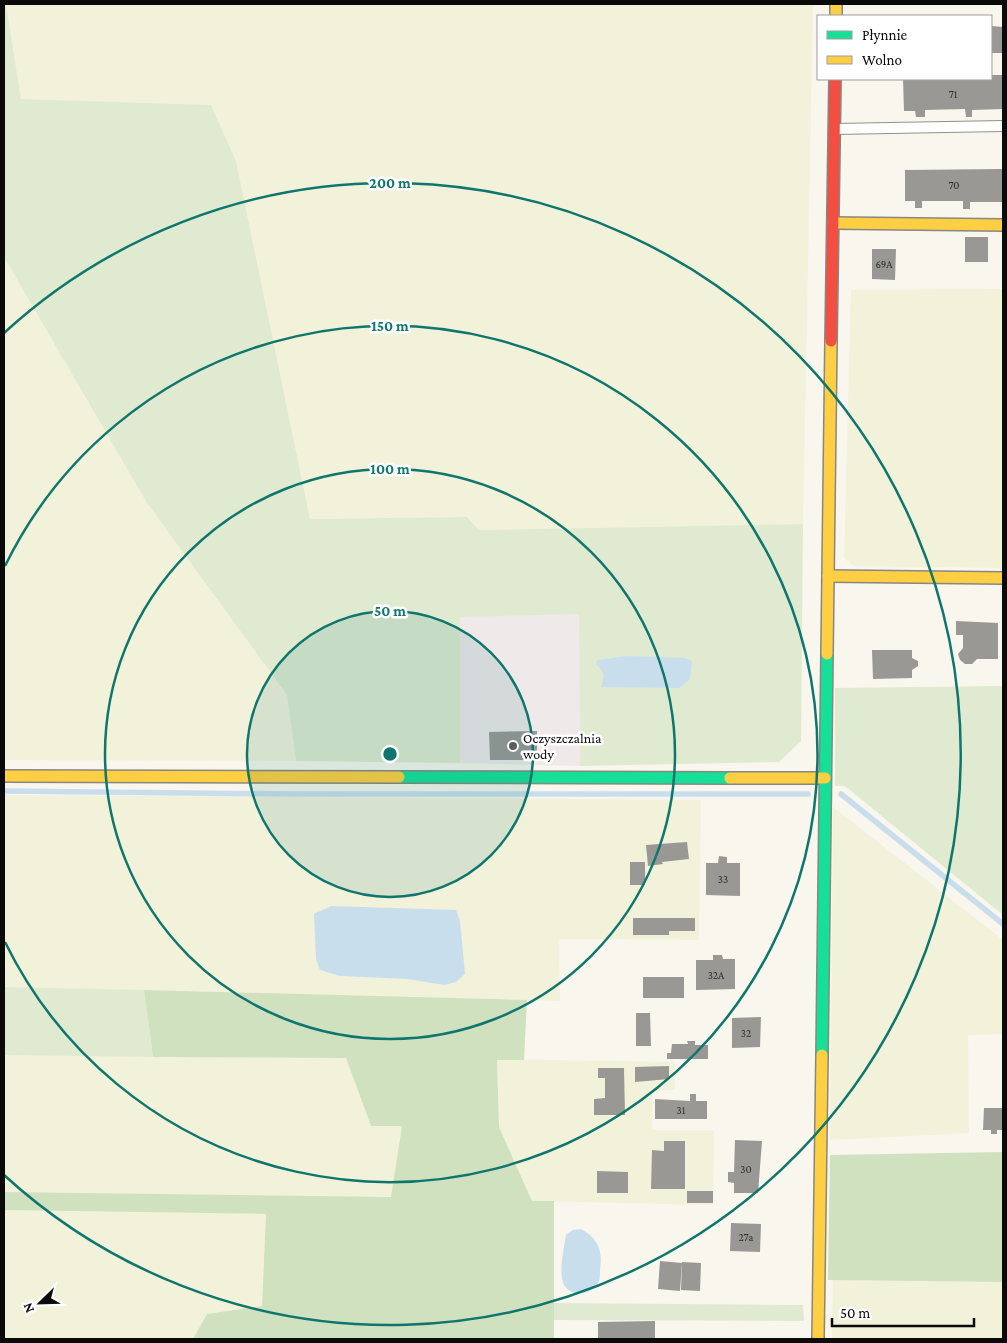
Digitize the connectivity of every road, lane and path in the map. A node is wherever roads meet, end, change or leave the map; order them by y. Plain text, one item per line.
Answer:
1 (835, 80) edge
2 (1003, 126) edge
3 (834, 129) junction
4 (833, 223) junction
5 (1003, 226) edge
6 (828, 576) junction
7 (1003, 578) edge
8 (4, 776) edge
9 (826, 778) junction
10 (818, 1339) edge

1 - 3 street
2 - 3 lane
3 - 4 street
4 - 5 street
4 - 6 street
6 - 7 street
6 - 9 street
8 - 9 street
9 - 10 street

